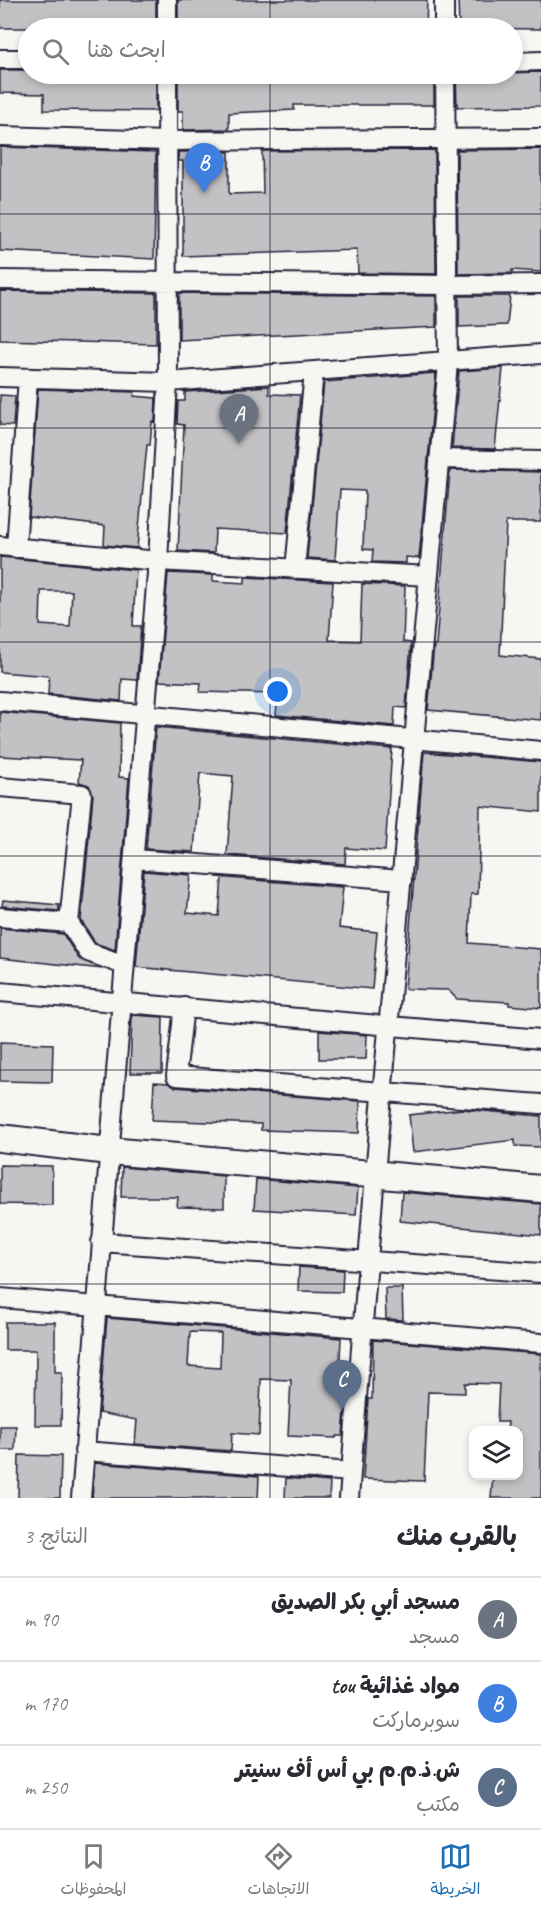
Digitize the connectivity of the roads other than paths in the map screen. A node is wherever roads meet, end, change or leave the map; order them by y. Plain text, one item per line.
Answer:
1 (167, 0) edge
2 (444, 0) edge
3 (167, 18) edge
4 (444, 18) edge
5 (0, 59) edge
6 (18, 59) edge
7 (541, 61) edge
8 (523, 62) edge
9 (167, 84) edge
10 (445, 84) edge
11 (0, 136) edge
12 (541, 138) edge
13 (446, 140) junction
14 (167, 141) junction
15 (0, 280) edge
16 (168, 284) junction
17 (541, 284) edge
18 (447, 285) junction
19 (541, 354) edge
20 (448, 363) junction
21 (314, 372) junction
22 (0, 377) edge
23 (28, 378) junction
24 (168, 382) junction
25 (439, 459) junction
26 (541, 461) edge
27 (8, 547) edge
28 (158, 561) junction
29 (295, 569) junction
30 (429, 576) junction
31 (0, 701) edge
32 (146, 715) junction
33 (414, 740) junction
34 (541, 751) edge
35 (0, 787) edge
36 (134, 859) junction
37 (402, 879) junction
38 (0, 917) edge
39 (69, 923) junction
40 (124, 965) junction
41 (0, 992) edge
42 (122, 1002) junction
43 (184, 1007) junction
44 (388, 1024) junction
45 (541, 1039) edge
46 (382, 1090) junction
47 (541, 1104) edge
48 (0, 1138) edge
49 (109, 1151) junction
50 (375, 1174) junction
51 (541, 1189) edge
52 (102, 1242) junction
53 (368, 1261) junction
54 (541, 1273) edge
55 (0, 1298) edge
56 (96, 1306) junction
57 (362, 1328) junction
58 (541, 1343) edge
59 (84, 1451) junction
60 (351, 1472) junction
61 (81, 1498) edge
62 (349, 1498) edge

1 - 3 street
2 - 4 street
5 - 6 street
7 - 8 street
9 - 14 street
10 - 13 street
11 - 14 street
12 - 13 street
13 - 14 street
13 - 18 street
14 - 16 street
15 - 16 street
16 - 18 street
16 - 24 street
17 - 18 street
18 - 20 street
19 - 20 street
20 - 21 street
20 - 25 street
21 - 24 street
21 - 29 street
22 - 23 street
23 - 24 street
23 - 27 street
24 - 28 street
25 - 26 street
25 - 30 street
27 - 28 street
28 - 29 street
28 - 32 street
29 - 30 street
30 - 33 street
31 - 32 street
32 - 33 street
32 - 36 street
33 - 34 street
33 - 37 street
35 - 39 street
36 - 37 street
36 - 40 street
37 - 44 street
38 - 39 street
39 - 40 street
40 - 42 street
41 - 42 street
42 - 43 street
42 - 49 street
43 - 44 street
43 - 46 street
44 - 45 street
44 - 46 street
46 - 47 street
46 - 50 street
48 - 49 street
49 - 50 street
49 - 52 street
50 - 51 street
50 - 53 street
52 - 53 street
52 - 56 street
53 - 54 street
53 - 57 street
55 - 56 street
56 - 57 street
56 - 59 street
57 - 58 street
57 - 60 street
59 - 60 street
59 - 61 street
60 - 62 street

